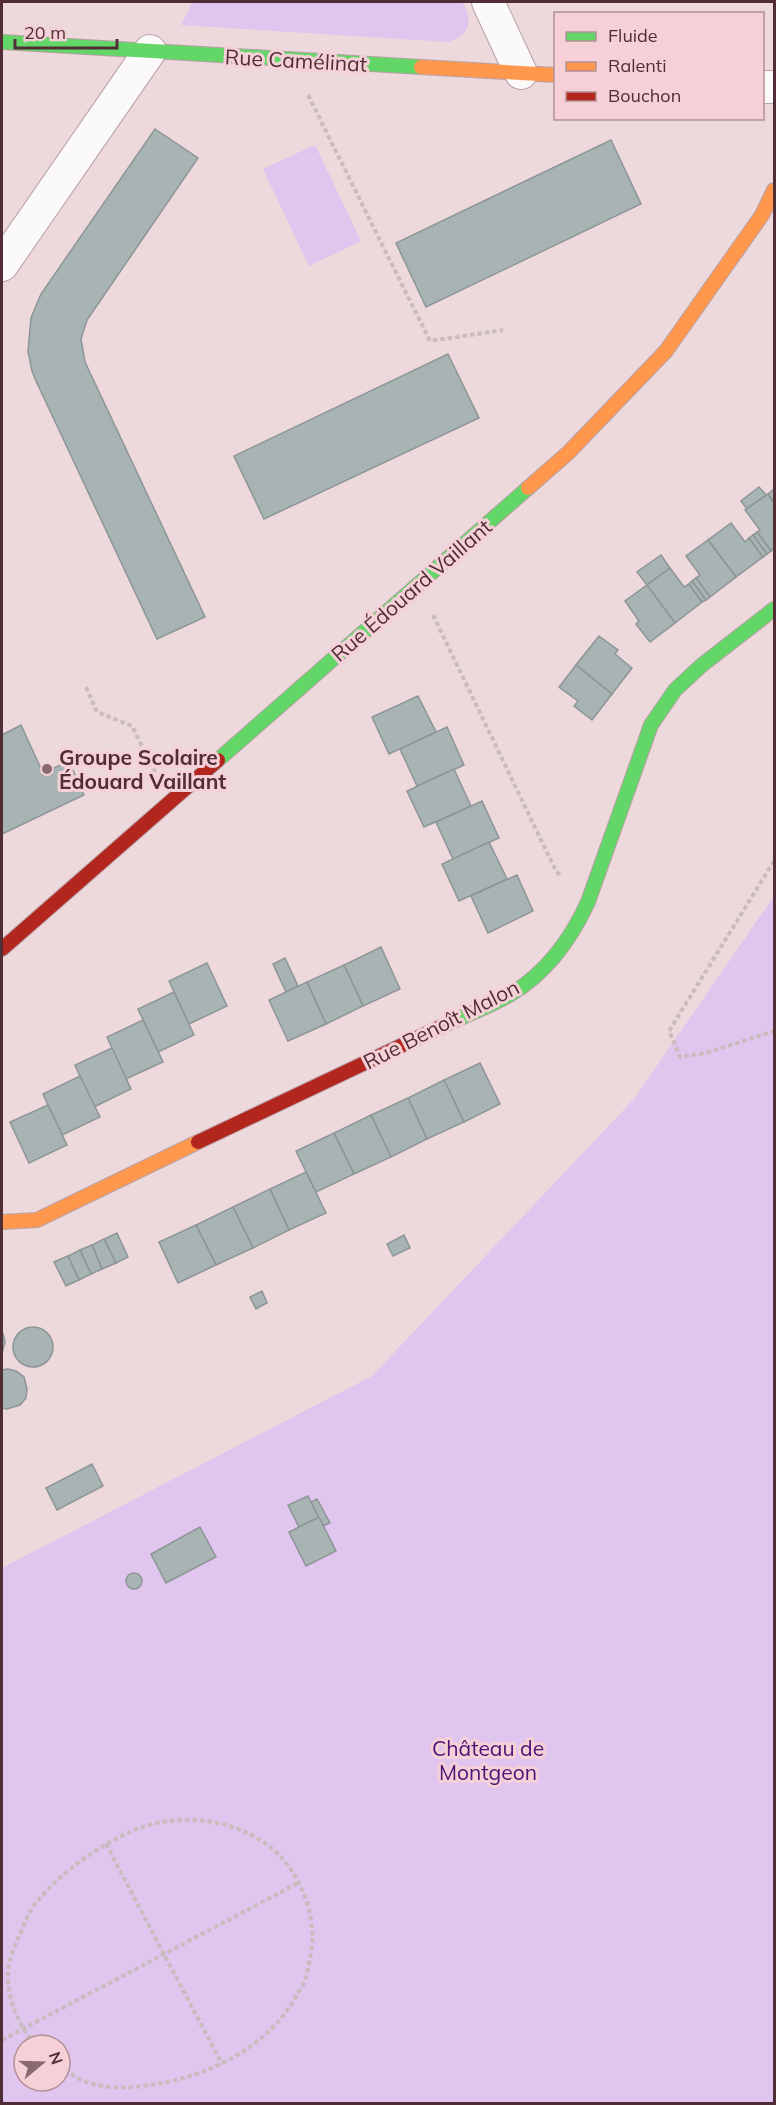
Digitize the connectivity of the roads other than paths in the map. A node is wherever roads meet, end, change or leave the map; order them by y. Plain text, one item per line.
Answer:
1 (488, 2) edge
2 (2, 42) edge
3 (150, 51) junction
4 (521, 73) junction
5 (554, 75) edge
6 (774, 190) edge
7 (2, 265) edge
8 (774, 609) edge
9 (2, 949) edge
10 (2, 1222) edge

1 - 4 street
2 - 3 street, Rue Camélinat
3 - 4 street, Rue Camélinat
3 - 7 street
4 - 5 street, Rue Camélinat
6 - 9 street, Rue Édouard Vaillant
8 - 10 street, Rue Benoît Malon

